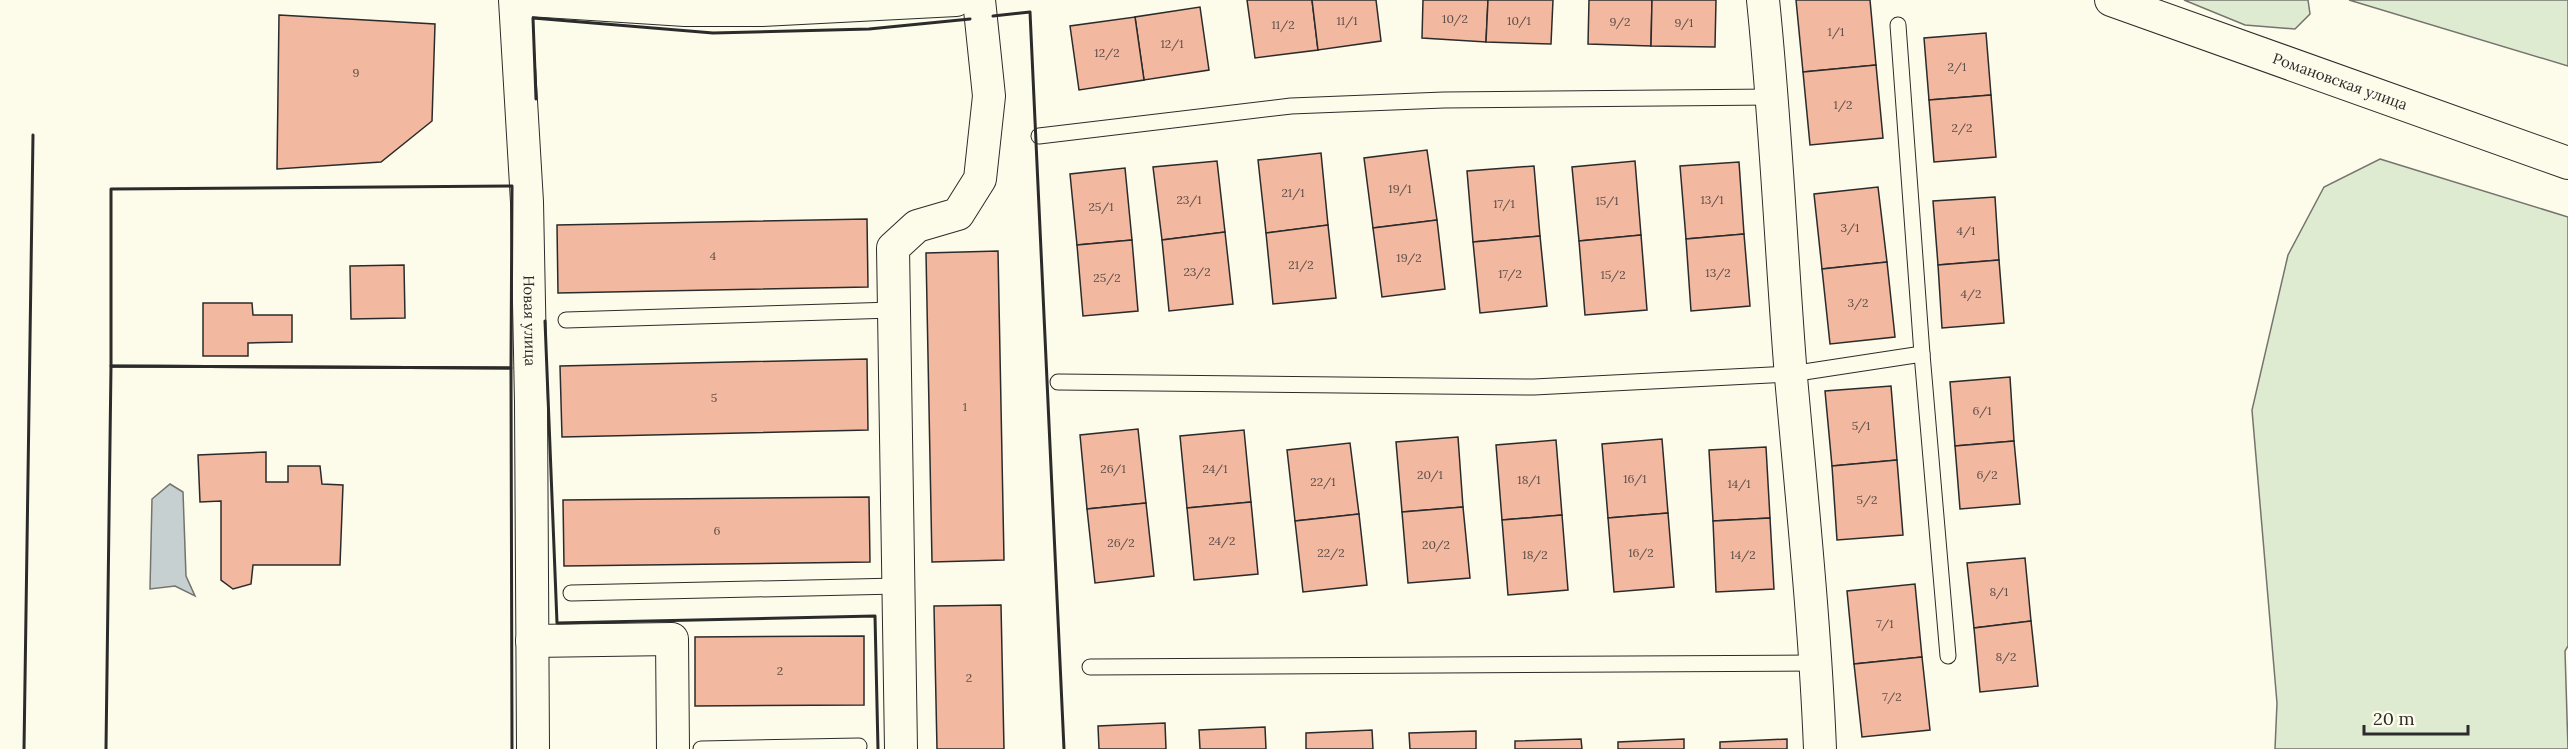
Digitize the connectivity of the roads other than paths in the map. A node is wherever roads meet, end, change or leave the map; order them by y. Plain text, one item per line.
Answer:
1 (515, 0) edge
2 (956, 0) edge
3 (979, 0) edge
4 (1763, 0) edge
5 (2111, 0) edge
6 (543, 1) edge
7 (1898, 26) dead end
8 (1773, 97) junction
9 (1040, 136) dead end
10 (2568, 163) edge
11 (893, 310) junction
12 (567, 320) dead end
13 (1922, 354) junction
14 (1791, 374) junction
15 (1058, 382) dead end
16 (898, 586) junction
17 (571, 593) dead end
18 (532, 641) junction
19 (1948, 656) dead end
20 (1817, 663) junction
21 (1090, 667) dead end
22 (860, 746) dead end
23 (533, 749) edge
24 (673, 749) edge
25 (701, 749) edge
26 (901, 749) edge
27 (1820, 749) edge

1 - 18 street, Новая улица
2 - 6 street
3 - 11 street
4 - 8 street
5 - 10 street, Романовская улица
7 - 13 lane
8 - 9 lane
8 - 14 street
11 - 12 lane
11 - 16 street
13 - 14 lane
13 - 19 lane
14 - 15 lane
14 - 20 street
16 - 17 lane
16 - 26 street
18 - 23 street, Новая улица
18 - 24 street
20 - 21 lane
20 - 27 street
22 - 25 lane

